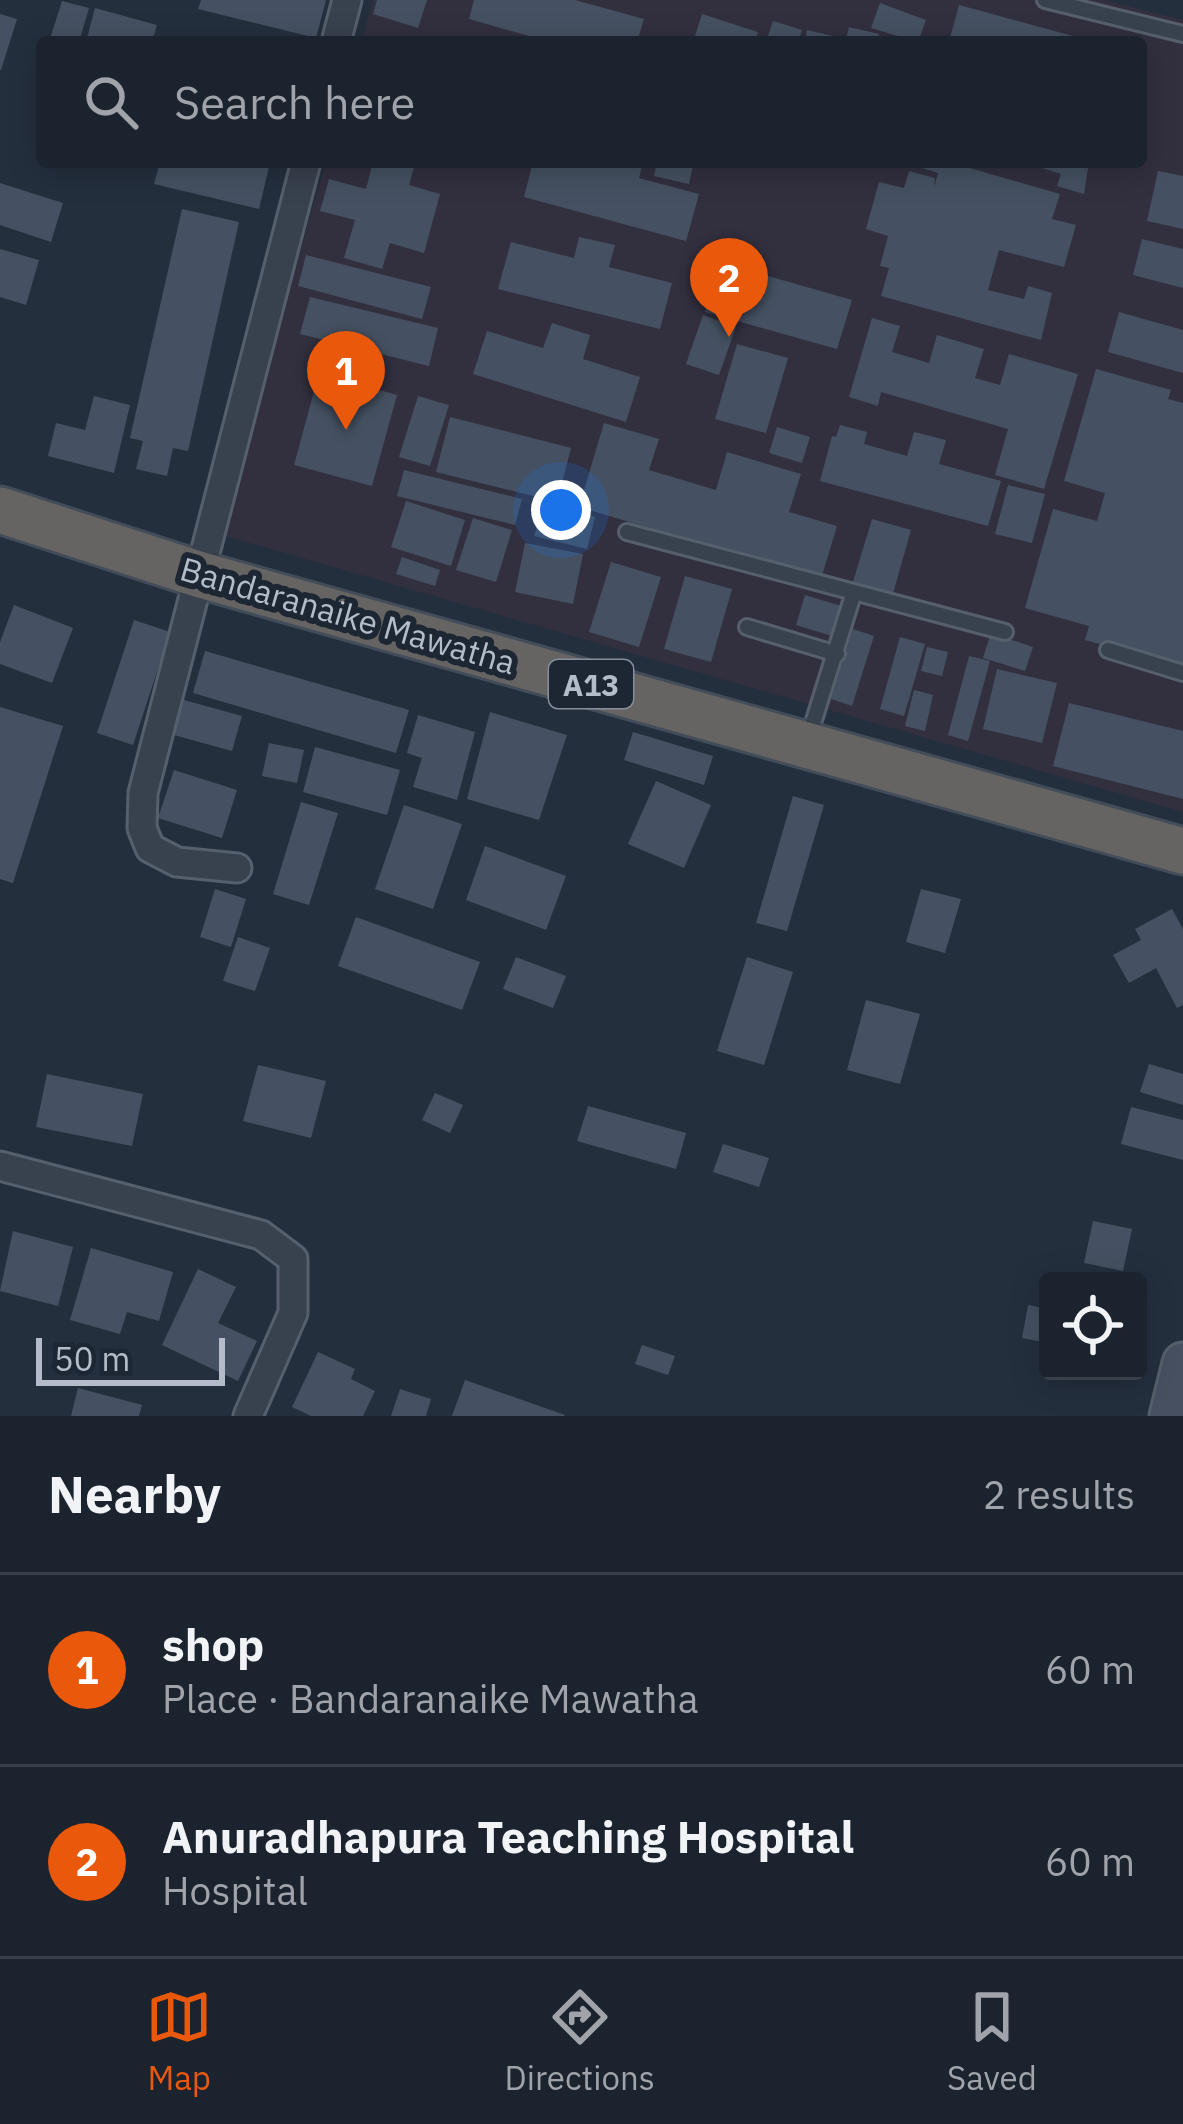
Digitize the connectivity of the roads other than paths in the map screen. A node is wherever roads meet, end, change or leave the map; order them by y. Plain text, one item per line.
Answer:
1 (347, 0) edge
2 (1045, 0) edge
3 (1183, 34) edge
4 (338, 36) edge
5 (304, 168) edge
6 (0, 511) edge
7 (627, 532) dead end
8 (201, 574) junction
9 (854, 592) junction
10 (747, 627) dead end
11 (1006, 632) dead end
12 (1108, 650) dead end
13 (837, 654) junction
14 (1183, 673) edge
15 (807, 744) junction
16 (1183, 851) edge
17 (238, 868) dead end
18 (0, 1166) edge
19 (1183, 1363) edge
20 (248, 1416) edge
21 (1170, 1416) edge

1 - 4 street
2 - 3 lane
5 - 8 street
6 - 8 highway, Bandaranaike Mawatha / A13
7 - 9 lane
8 - 15 highway, Bandaranaike Mawatha / A13
8 - 17 street
9 - 11 lane
9 - 13 lane
10 - 13 lane
12 - 14 lane
13 - 15 lane
15 - 16 highway, Bandaranaike Mawatha / A13
18 - 20 street
19 - 21 main road

